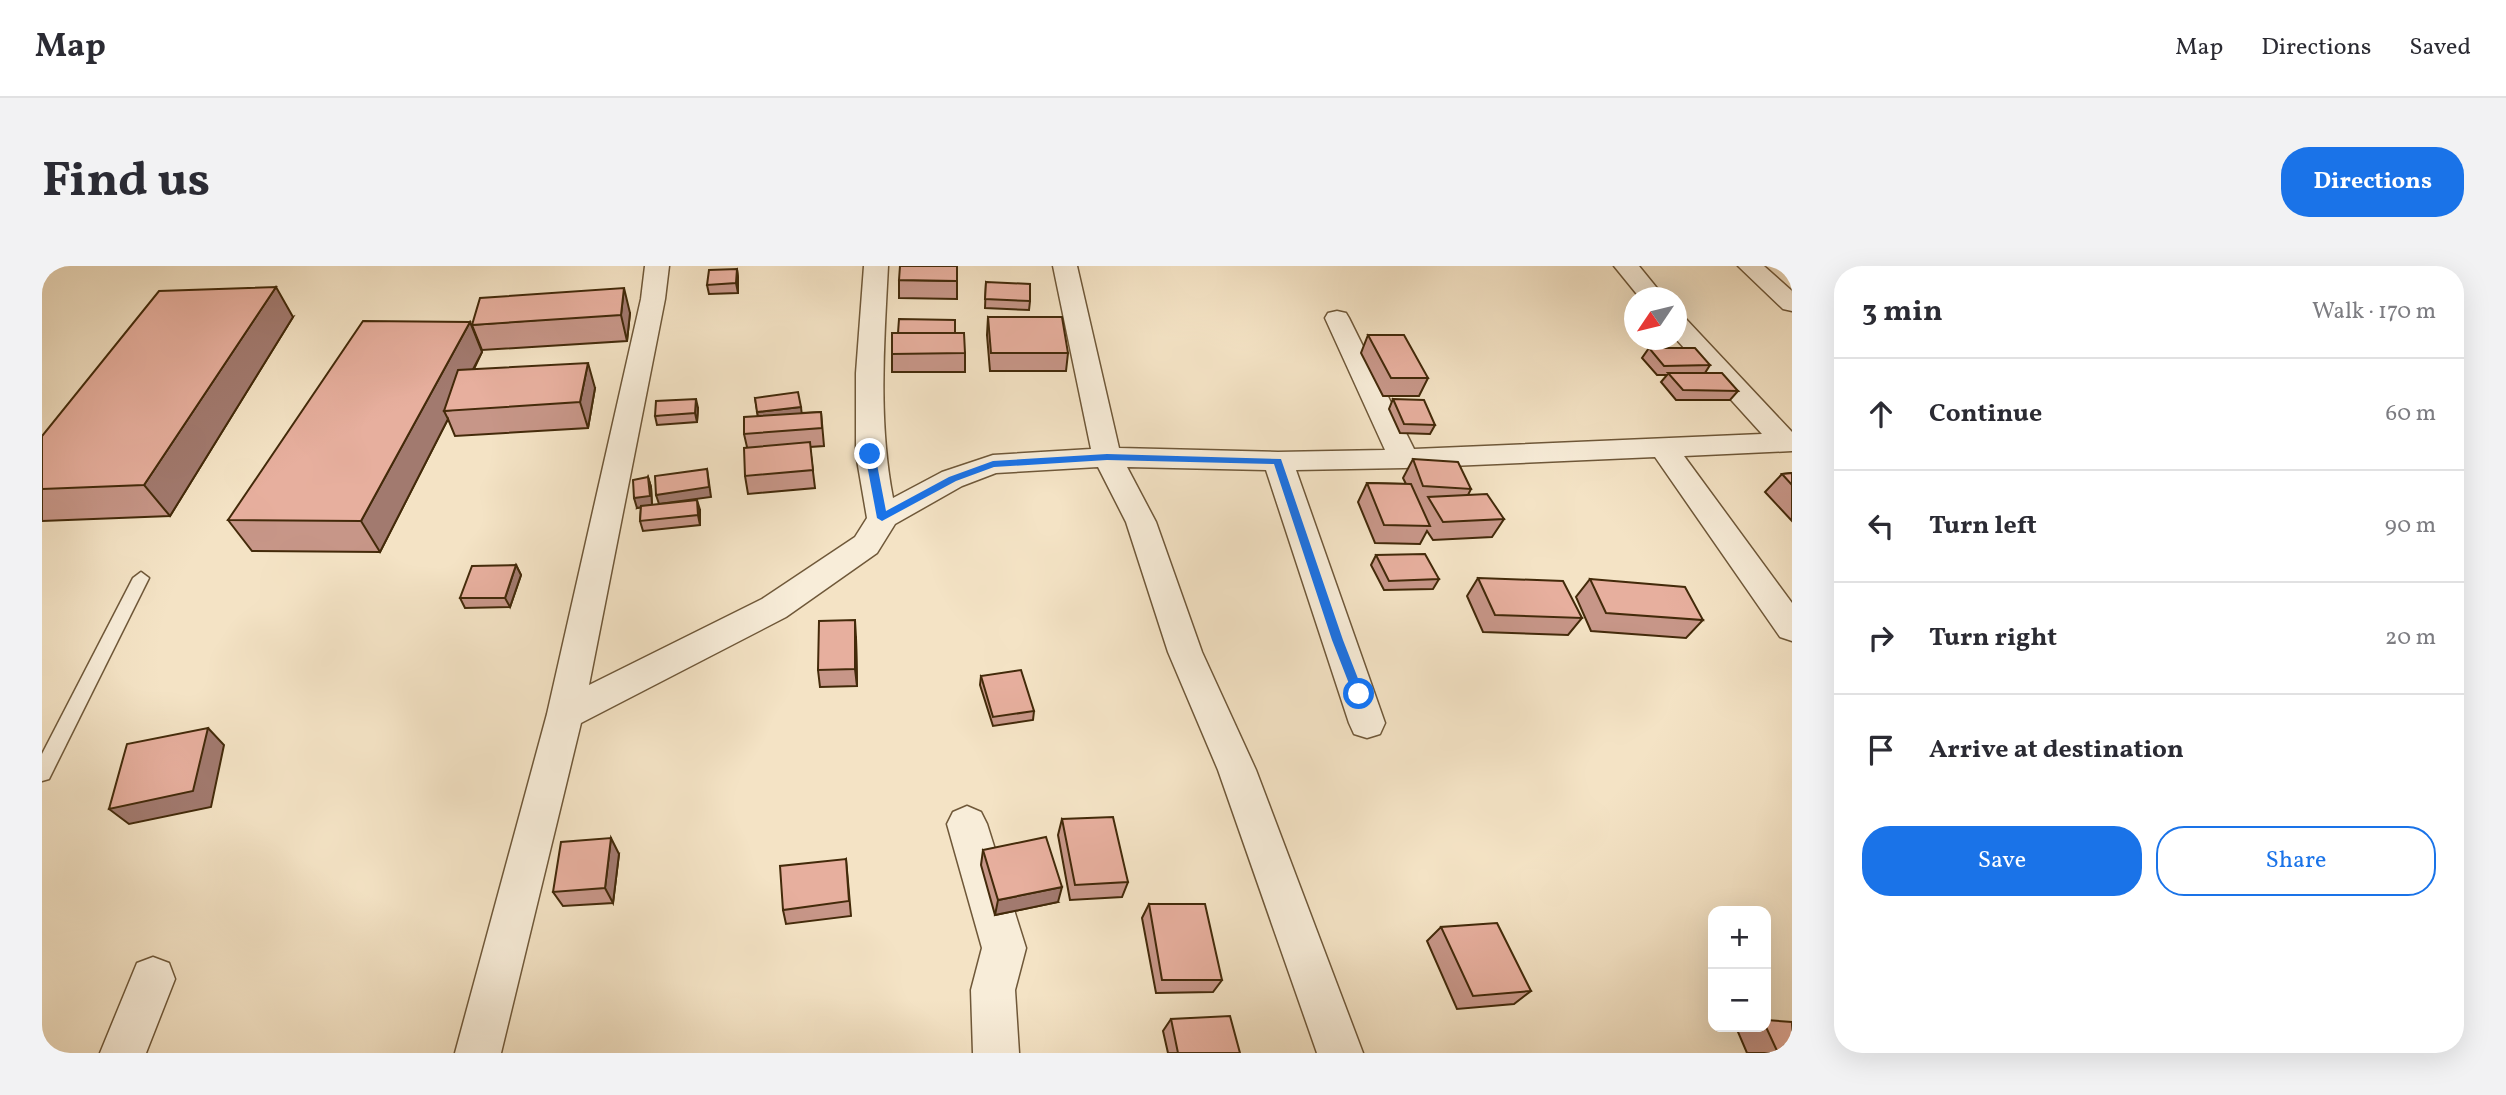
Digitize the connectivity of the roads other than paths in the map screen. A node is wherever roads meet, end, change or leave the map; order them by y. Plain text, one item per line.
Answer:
1 (657, 266) edge
2 (876, 266) edge
3 (1065, 266) edge
4 (1626, 266) edge
5 (1756, 272) edge
6 (1792, 278) edge
7 (1644, 287) edge
8 (1792, 304) edge
9 (1337, 318) dead end
10 (1687, 335) edge
11 (1789, 442) edge
12 (1662, 446) junction
13 (1107, 457) junction
14 (1404, 459) junction
15 (1278, 461) junction
16 (882, 518) junction
17 (141, 578) dead end
18 (1792, 628) edge
19 (565, 714) junction
20 (1367, 723) dead end
21 (42, 773) edge
22 (967, 824) dead end
23 (153, 979) dead end
24 (123, 1053) edge
25 (478, 1053) edge
26 (996, 1053) edge
27 (1340, 1053) edge

1 - 19 street
2 - 16 street
3 - 13 street
4 - 7 street
5 - 6 street
5 - 8 street
9 - 14 street
10 - 11 street
11 - 12 street
12 - 14 street
12 - 18 street
13 - 15 street
13 - 16 street
13 - 27 street
14 - 15 street
15 - 20 street
16 - 19 street
17 - 21 lane
19 - 25 street
22 - 26 street
23 - 24 street

